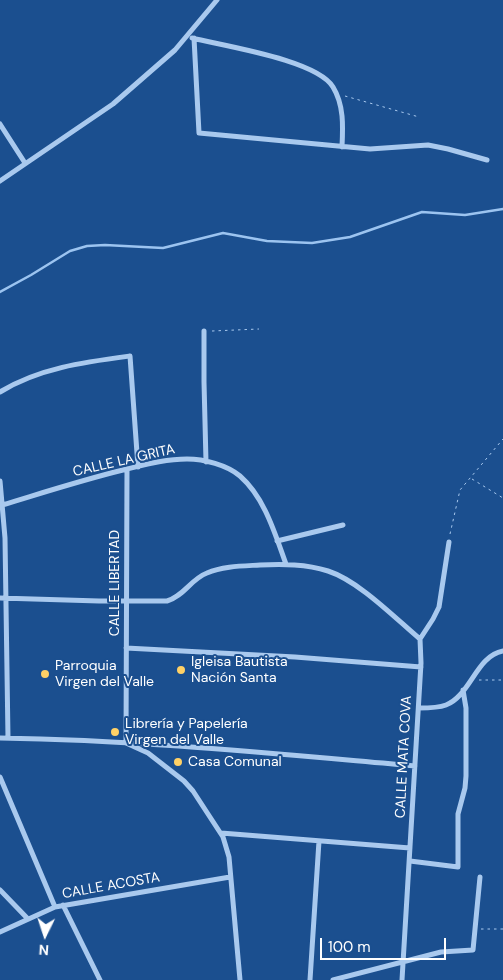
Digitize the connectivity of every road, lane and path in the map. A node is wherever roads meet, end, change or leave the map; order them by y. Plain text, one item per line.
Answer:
1 (214, 1) edge
2 (187, 36) junction
3 (194, 38) junction
4 (337, 95) junction
5 (419, 117) dead end
6 (0, 124) edge
7 (342, 147) junction
8 (487, 160) dead end
9 (25, 163) junction
10 (0, 181) edge
11 (259, 328) dead end
12 (204, 331) joint
13 (0, 392) edge
14 (503, 439) edge
15 (206, 462) junction
16 (138, 467) junction
17 (127, 470) junction
18 (471, 479) junction
19 (0, 481) edge
20 (503, 498) edge
21 (2, 505) junction
22 (343, 525) dead end
23 (277, 541) junction
24 (449, 542) joint
25 (286, 564) junction
26 (3, 598) edge
27 (126, 602) junction
28 (420, 639) junction
29 (126, 648) junction
30 (503, 651) edge
31 (421, 667) junction
32 (471, 680) junction
33 (503, 680) edge
34 (463, 690) junction
35 (419, 708) junction
36 (0, 738) edge
37 (8, 738) junction
38 (126, 743) junction
39 (415, 766) junction
40 (0, 777) edge
41 (221, 833) junction
42 (319, 841) junction
43 (410, 848) junction
44 (410, 861) junction
45 (230, 877) junction
46 (480, 877) dead end
47 (0, 890) edge
48 (62, 905) junction
49 (55, 907) junction
50 (28, 919) junction
51 (475, 928) junction
52 (503, 929) edge
53 (0, 932) edge
54 (403, 962) junction
55 (100, 980) edge
56 (240, 980) edge
57 (310, 980) edge
58 (333, 980) edge
59 (402, 980) edge

1 - 2 street
2 - 3 street
2 - 9 street
3 - 4 street
3 - 7 street
4 - 5 path
4 - 7 street
6 - 9 street
7 - 8 street
9 - 10 street
11 - 12 path
12 - 15 street
13 - 16 street
14 - 18 path
15 - 16 street, CALLE LA GRITA
15 - 23 street, CALLE LA GRITA
16 - 17 street, CALLE LA GRITA
17 - 21 street, CALLE LA GRITA
17 - 27 street, CALLE LIBERTAD
18 - 20 path
18 - 24 path
19 - 21 street
21 - 26 street
22 - 23 street
23 - 25 street, CALLE LA GRITA
24 - 28 street
25 - 27 street
25 - 28 street
26 - 27 street
26 - 37 street
27 - 29 street, CALLE LIBERTAD
28 - 31 street, CALLE MATA COVA
29 - 31 street
29 - 38 street, CALLE LIBERTAD
30 - 32 street
31 - 35 street, CALLE MATA COVA
32 - 33 path
32 - 34 street
34 - 35 street
34 - 44 street
35 - 39 street, CALLE MATA COVA
36 - 37 street
37 - 38 street
38 - 39 street
38 - 41 street
39 - 43 street, CALLE MATA COVA
40 - 49 street
41 - 42 street
41 - 45 street
42 - 43 street
42 - 57 street
43 - 44 street, CALLE MATA COVA
44 - 54 street, CALLE MATA COVA
45 - 48 street, CALLE ACOSTA
45 - 56 street
46 - 51 street
47 - 50 street
48 - 49 street, CALLE ACOSTA
48 - 55 street
49 - 50 street, CALLE ACOSTA
50 - 53 street, CALLE ACOSTA
51 - 52 path
51 - 54 street
54 - 58 street
54 - 59 street, CALLE MATA COVA

